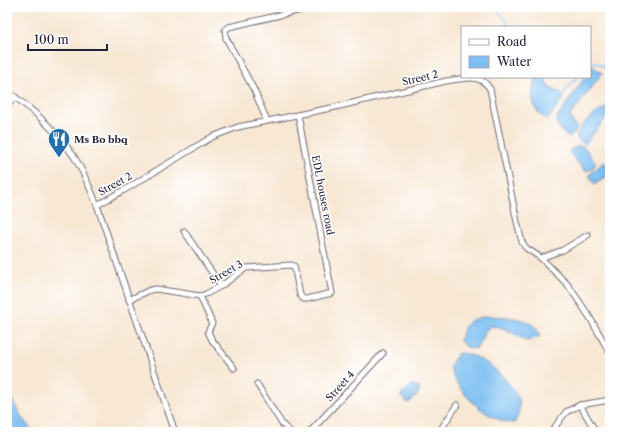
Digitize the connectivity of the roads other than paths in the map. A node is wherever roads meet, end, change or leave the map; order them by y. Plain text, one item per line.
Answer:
1 (314, 7) edge
2 (7, 91) edge
3 (15, 97) junction
4 (7, 106) edge
5 (298, 115) junction
6 (267, 121) junction
7 (97, 205) junction
8 (184, 231) dead end
9 (588, 235) dead end
10 (541, 258) junction
11 (221, 286) junction
12 (332, 293) joint
13 (200, 296) junction
14 (129, 300) junction
15 (382, 353) dead end
16 (610, 353) edge
17 (234, 368) dead end
18 (257, 384) dead end
19 (610, 400) edge
20 (457, 405) dead end
21 (580, 406) junction
22 (312, 431) edge
23 (175, 432) edge
24 (290, 432) edge
25 (439, 432) edge
26 (551, 432) edge
27 (596, 432) edge

1 - 6 street
2 - 3 street
3 - 4 street
3 - 7 street
5 - 6 street, Street 2
5 - 10 street, Street 2
5 - 12 street, EDL houses road
6 - 7 street, Street 2
7 - 14 street
8 - 11 street
9 - 10 street
10 - 16 street, Street 2
11 - 12 street, Street 3
11 - 13 street, Street 3
13 - 14 street
13 - 17 street
14 - 23 street
15 - 22 street, Street 4
18 - 24 street
19 - 21 street
20 - 25 street
21 - 26 street
21 - 27 street

